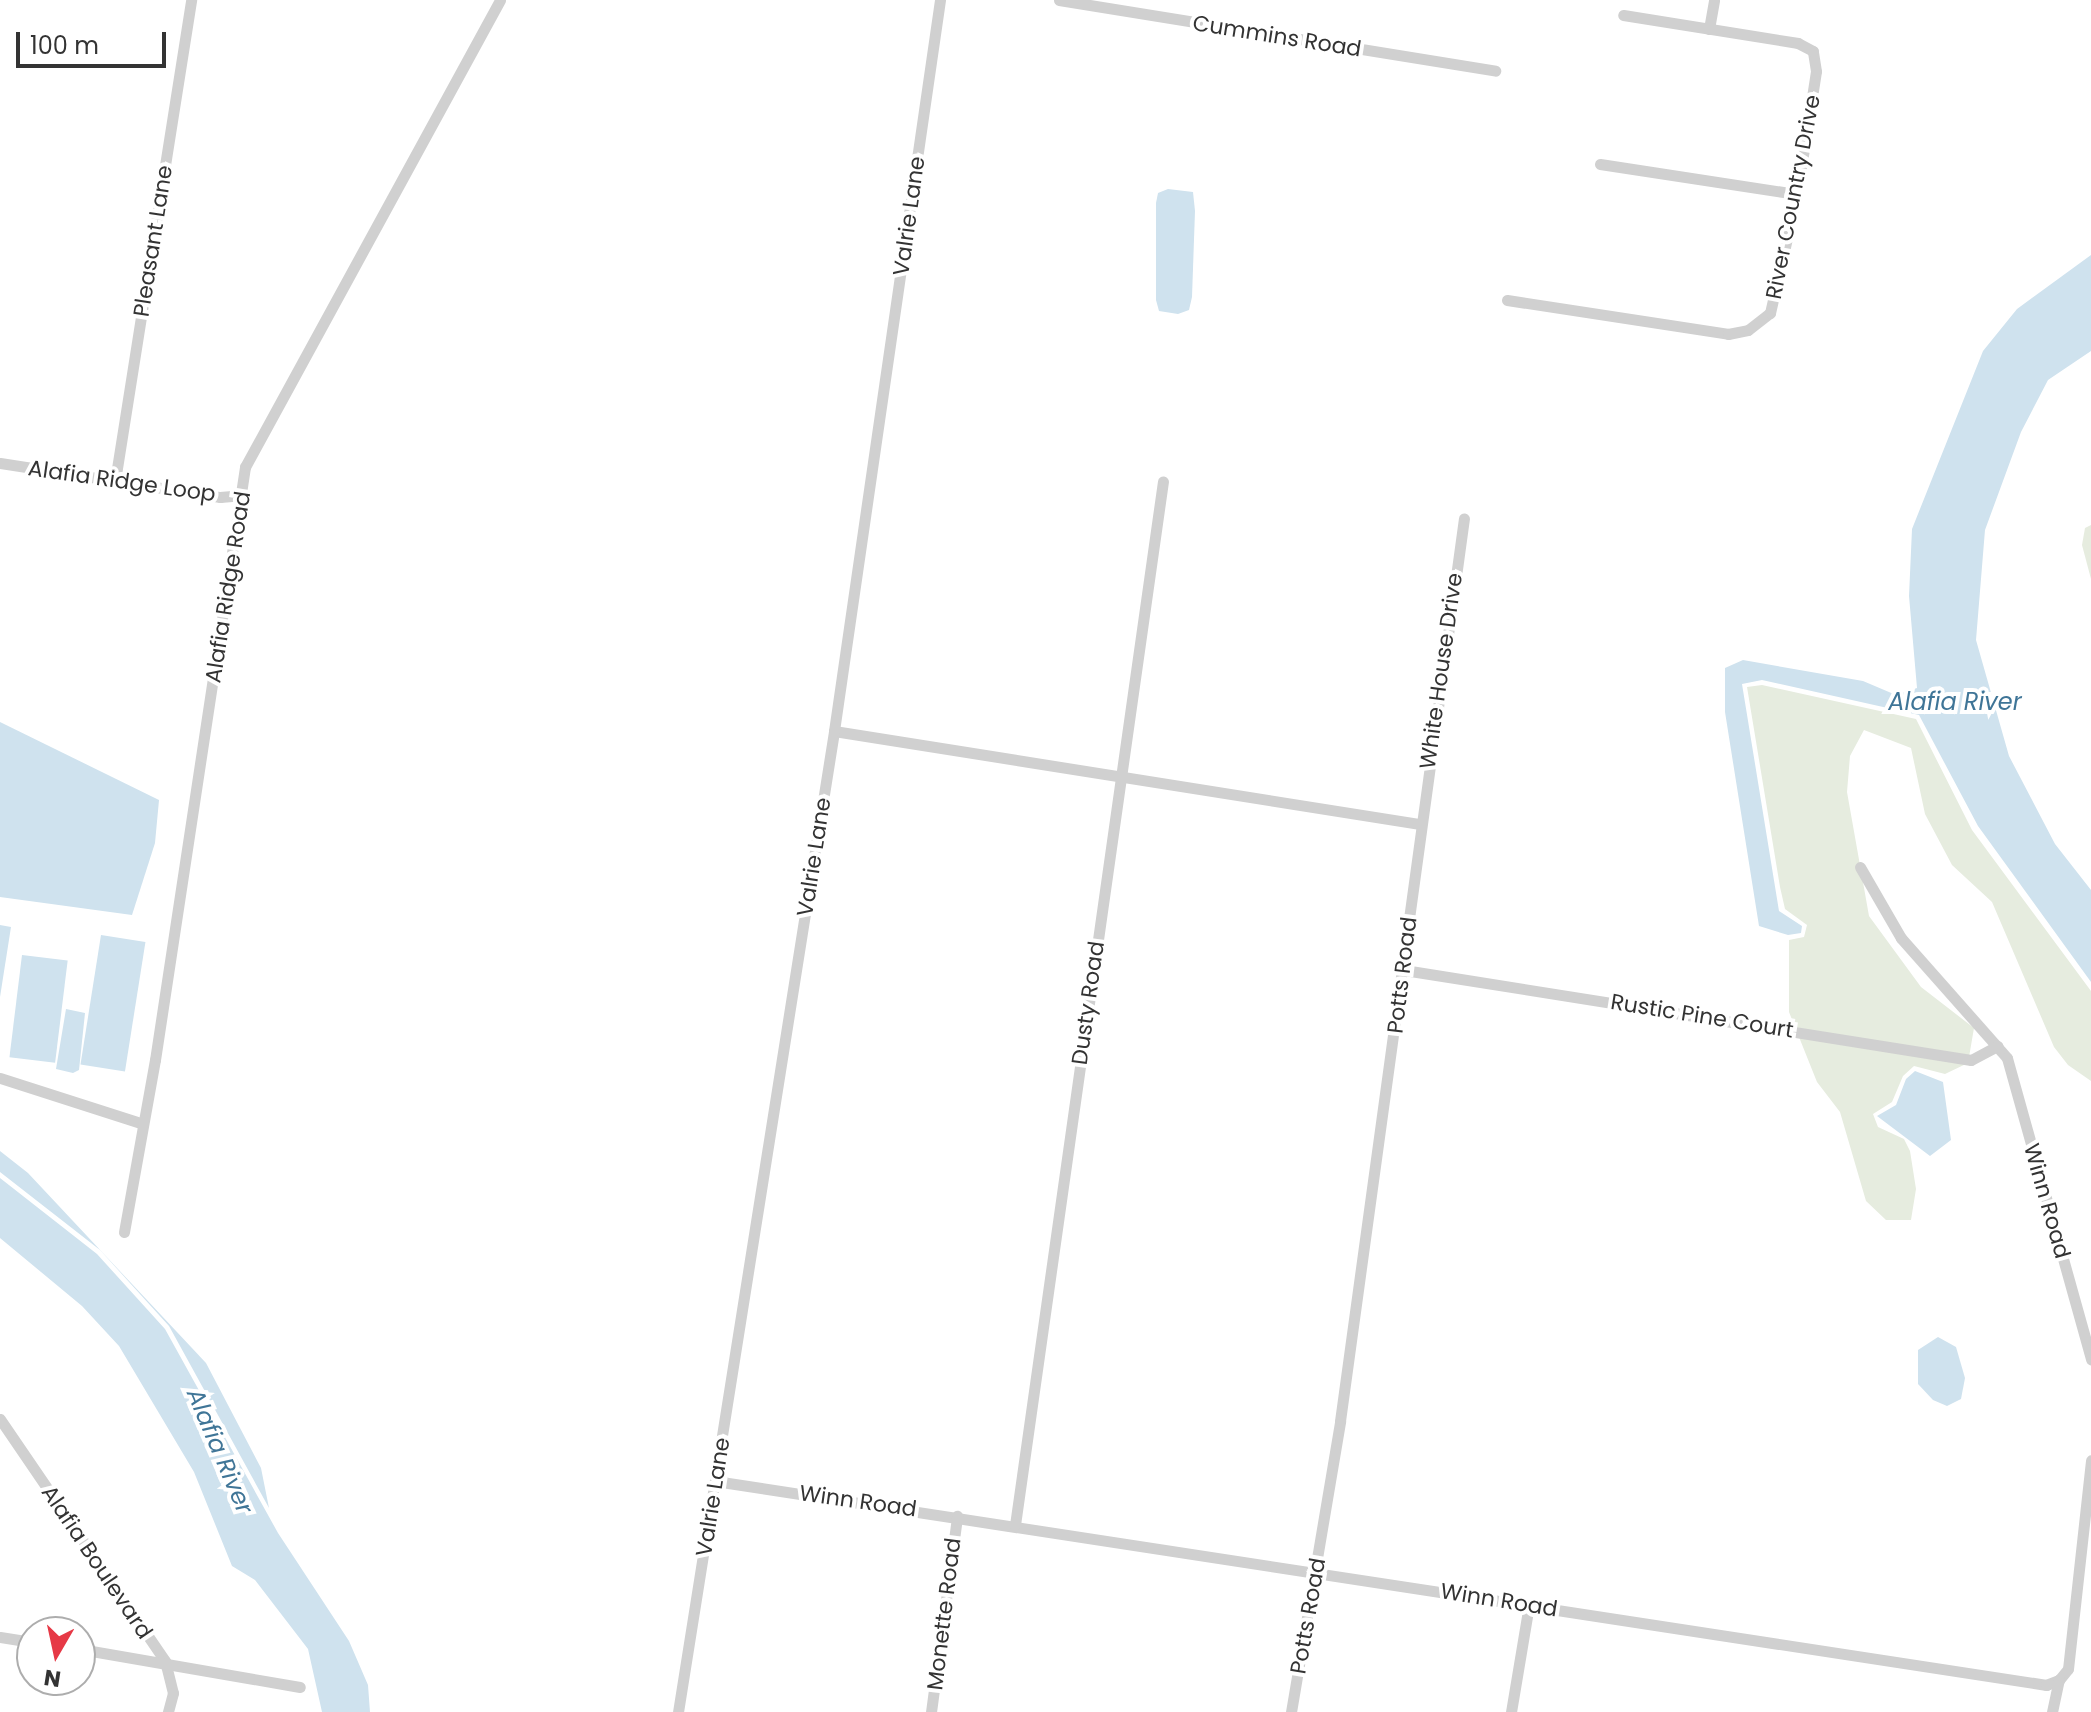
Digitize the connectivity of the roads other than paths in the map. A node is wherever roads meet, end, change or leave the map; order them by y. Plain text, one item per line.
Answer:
1 (191, 0) edge
2 (500, 0) edge
3 (940, 0) edge
4 (1059, 0) edge
5 (1714, 0) edge
6 (1623, 15) dead end
7 (1709, 29) junction
8 (1495, 71) dead end
9 (1600, 164) dead end
10 (1797, 194) junction
11 (1507, 300) dead end
12 (0, 463) edge
13 (115, 481) junction
14 (1163, 481) dead end
15 (244, 495) junction
16 (1464, 518) dead end
17 (834, 731) junction
18 (1119, 773) junction
19 (1419, 824) junction
20 (1860, 867) dead end
21 (1404, 970) junction
22 (1997, 1046) junction
23 (0, 1078) edge
24 (143, 1124) junction
25 (124, 1232) dead end
26 (2091, 1359) edge
27 (0, 1419) edge
28 (2091, 1460) edge
29 (715, 1481) junction
30 (957, 1516) junction
31 (1015, 1525) junction
32 (1316, 1572) junction
33 (1529, 1604) junction
34 (96, 1651) edge
35 (165, 1661) junction
36 (2059, 1680) junction
37 (300, 1687) dead end
38 (168, 1712) edge
39 (678, 1712) edge
40 (931, 1712) edge
41 (1291, 1712) edge
42 (1511, 1712) edge
43 (2052, 1712) edge

1 - 13 street, Pleasant Lane
2 - 15 street, Alafia Ridge Road
3 - 17 street, Valrie Lane
4 - 8 street, Cummins Road
5 - 7 street
6 - 7 street, River Country Drive
7 - 10 street, River Country Drive
9 - 10 street
10 - 11 street, River Country Drive
12 - 13 street, Alafia Ridge Loop
13 - 15 street, Alafia Ridge Loop
14 - 18 street, Dusty Road
15 - 24 street, Alafia Ridge Road
16 - 19 street, White House Drive
17 - 18 street
17 - 29 street, Valrie Lane
18 - 19 street
18 - 31 street, Dusty Road
19 - 21 street, Potts Road
20 - 22 street, Winn Road
21 - 22 street, Rustic Pine Court
21 - 32 street, Potts Road
22 - 26 street, Winn Road
23 - 24 street
24 - 25 street, Alafia Ridge Road
27 - 35 street, Alafia Boulevard
28 - 36 street
29 - 30 street, Winn Road
29 - 39 street, Valrie Lane
30 - 31 street, Winn Road
30 - 40 street, Monette Road
31 - 32 street, Winn Road
32 - 33 street, Winn Road
32 - 41 street, Potts Road
33 - 36 street, Winn Road
33 - 42 street
34 - 35 street
35 - 37 street
35 - 38 street, Alafia Boulevard
36 - 43 street

